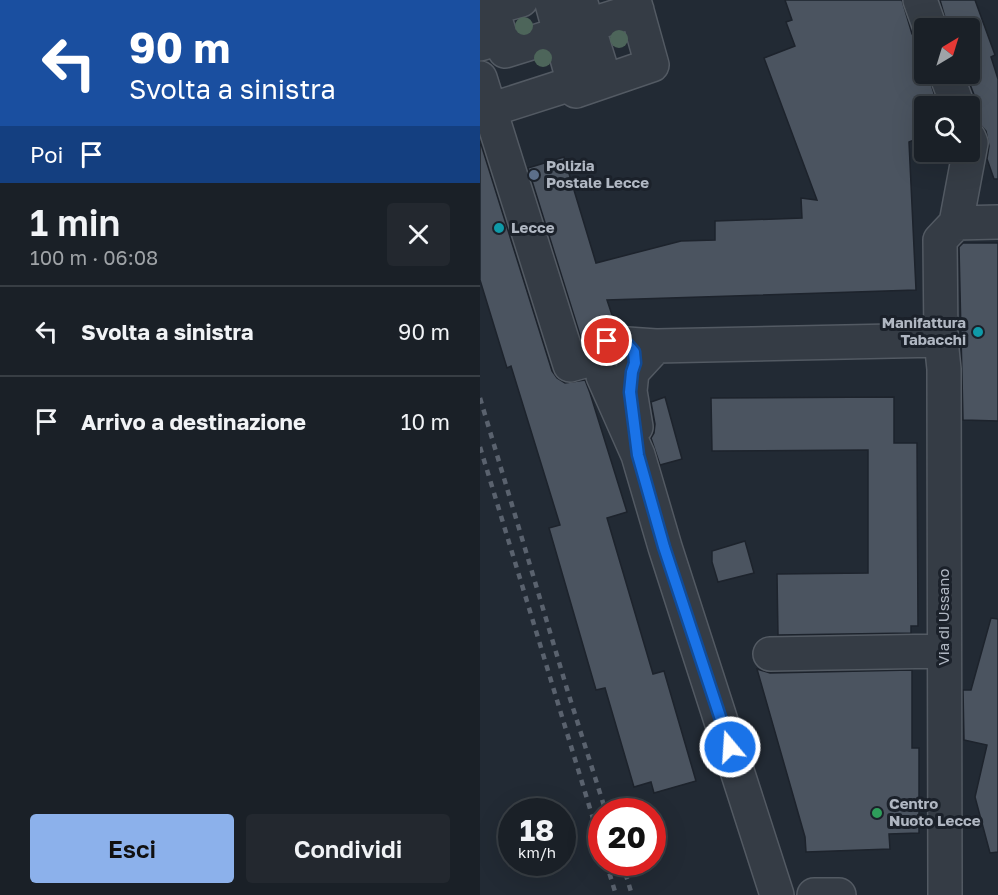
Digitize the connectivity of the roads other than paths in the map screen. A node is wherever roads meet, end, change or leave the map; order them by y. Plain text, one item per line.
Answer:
1 (551, 0) edge
2 (920, 0) edge
3 (636, 5) edge
4 (926, 18) edge
5 (576, 20) edge
6 (498, 23) edge
7 (480, 78) edge
8 (590, 82) junction
9 (521, 100) junction
10 (490, 110) junction
11 (967, 162) edge
12 (998, 222) edge
13 (956, 223) junction
14 (941, 340) junction
15 (622, 359) junction
16 (944, 651) junction
17 (770, 654) dead end
18 (777, 895) edge
19 (814, 895) edge
20 (839, 895) edge
21 (945, 895) edge

1 - 5 street
2 - 4 street
3 - 5 street
3 - 8 street
5 - 6 street
5 - 8 street
6 - 9 street
7 - 10 street
8 - 9 street
9 - 10 street
10 - 15 street
11 - 13 street, Via di Ussano
12 - 13 street
13 - 14 street, Via di Ussano
14 - 15 street
14 - 16 street, Via di Ussano
15 - 18 street
16 - 17 street
16 - 21 street, Via di Ussano
19 - 20 street

